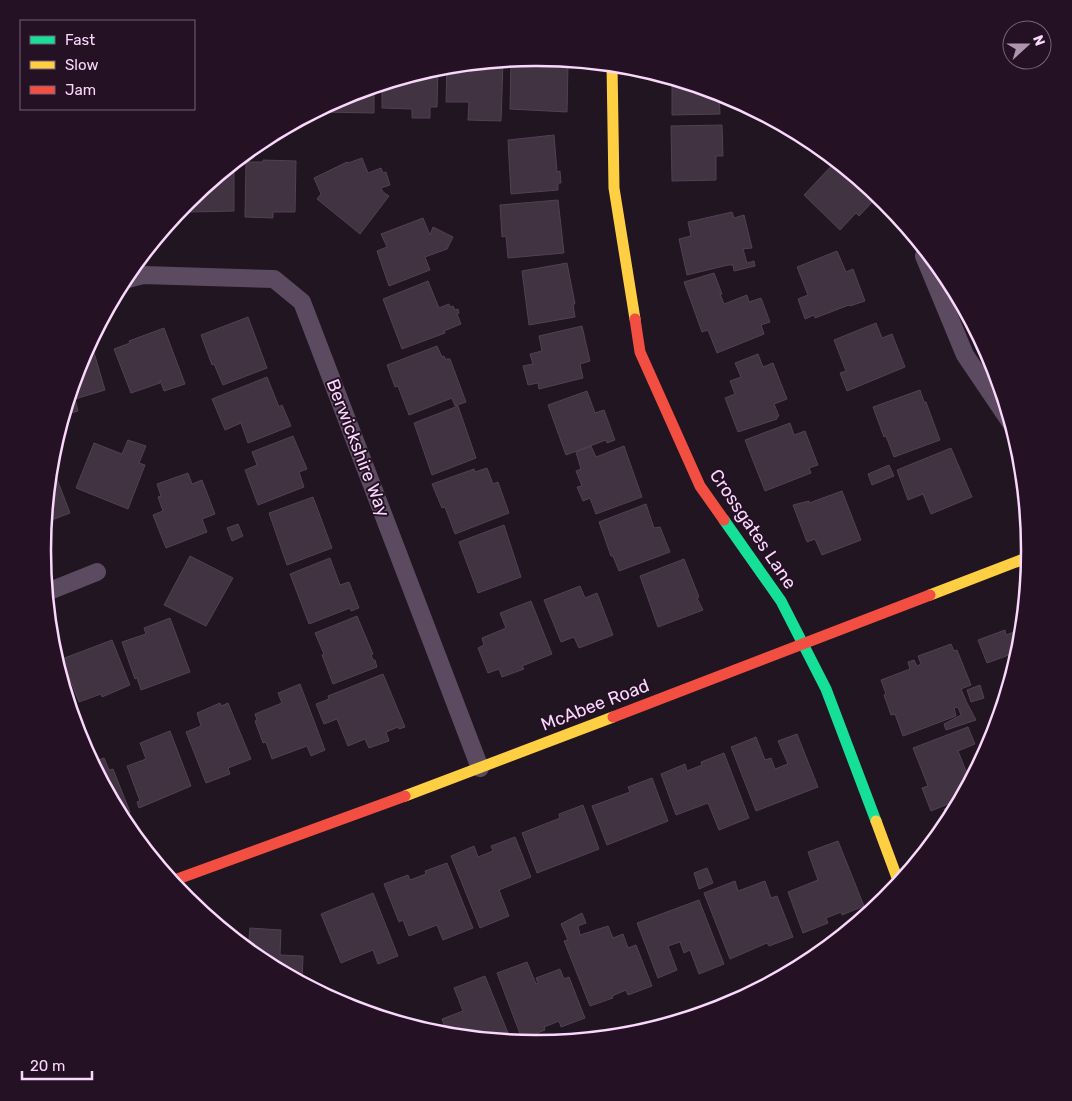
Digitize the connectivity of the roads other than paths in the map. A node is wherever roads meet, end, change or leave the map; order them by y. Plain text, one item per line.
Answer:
1 (612, 72) edge
2 (927, 264) edge
3 (136, 277) edge
4 (998, 405) edge
5 (1021, 560) edge
6 (97, 572) dead end
7 (53, 590) edge
8 (803, 644) junction
9 (480, 768) junction
10 (896, 874) edge
11 (180, 878) edge

1 - 8 street, Crossgates Lane
2 - 4 street
3 - 9 street, Berwickshire Way
5 - 8 street, McAbee Road
6 - 7 street
8 - 9 street, McAbee Road
8 - 10 street, Crossgates Lane
9 - 11 street, McAbee Road

